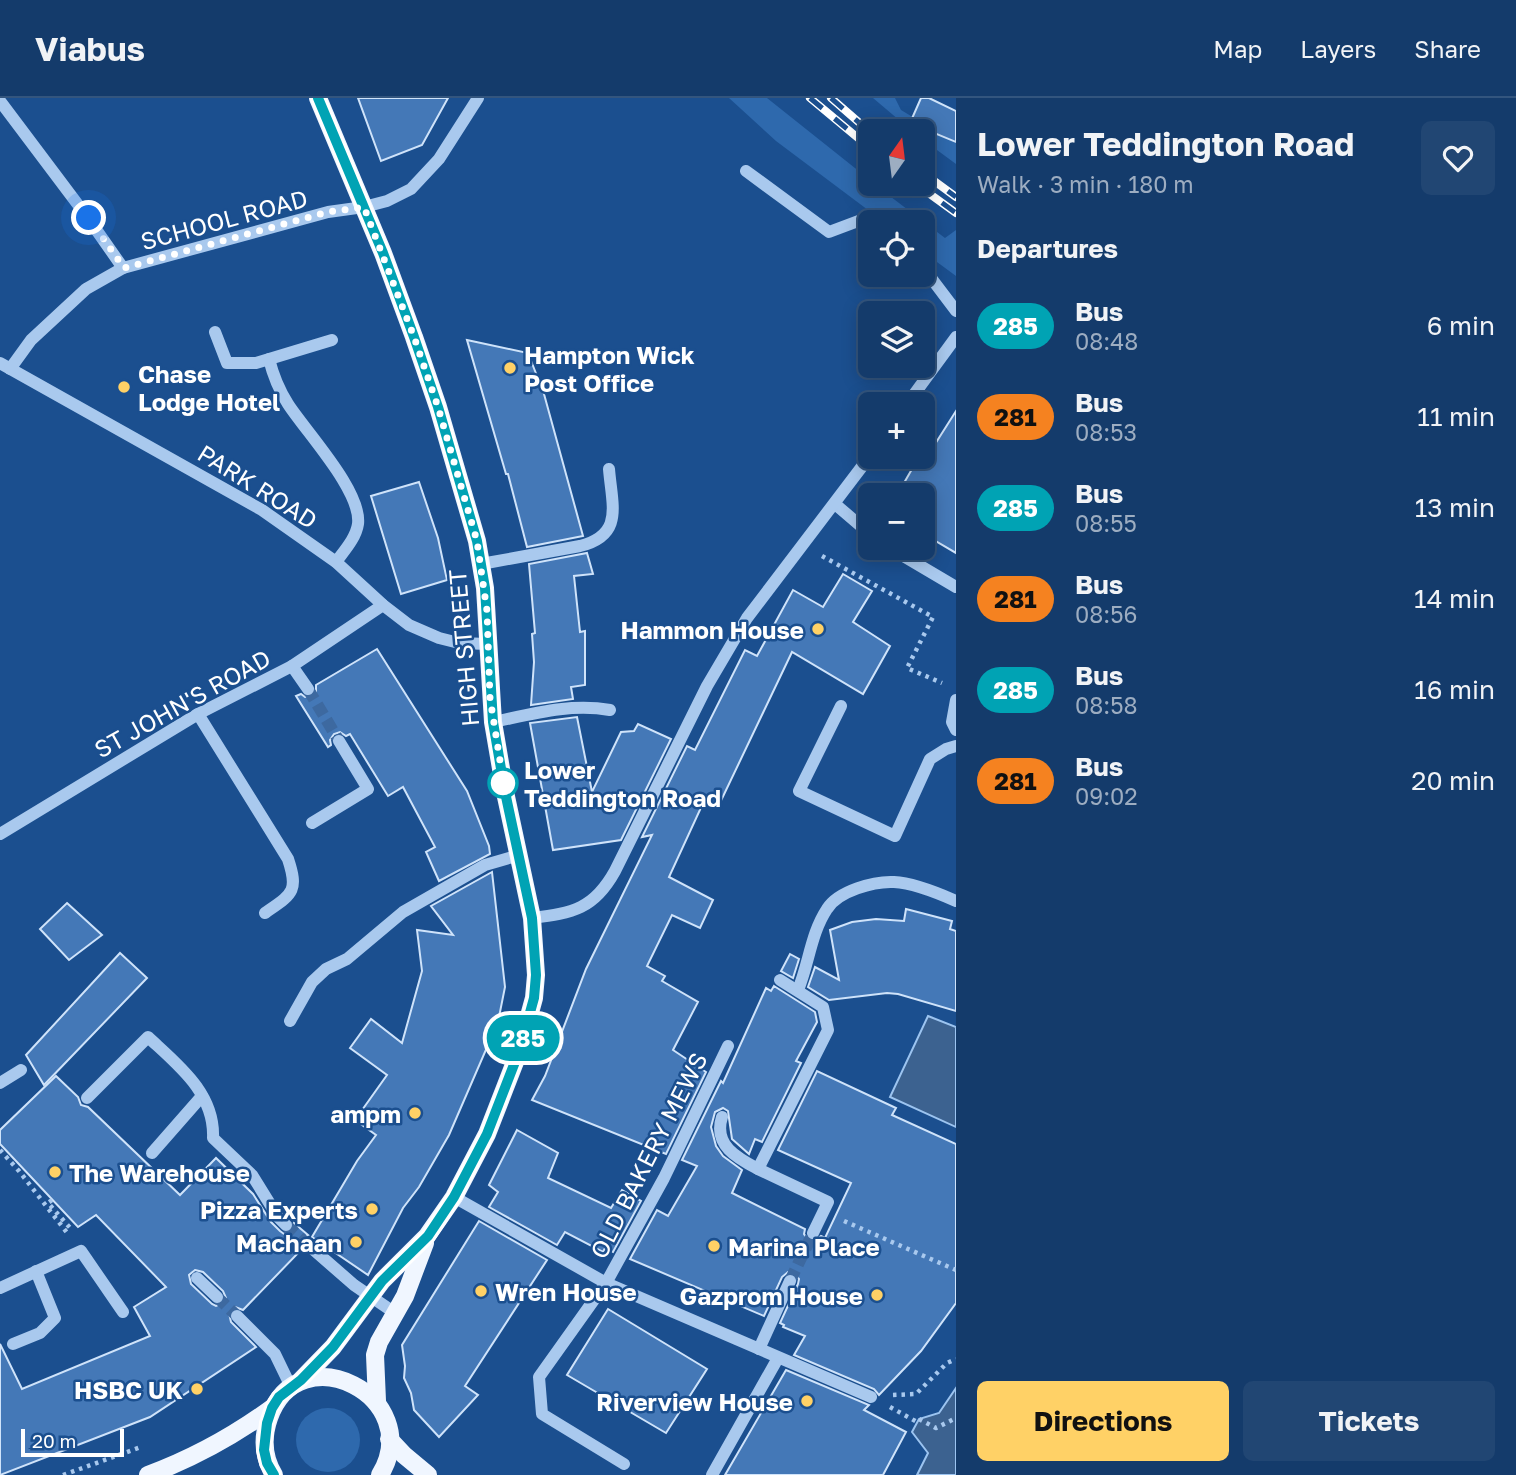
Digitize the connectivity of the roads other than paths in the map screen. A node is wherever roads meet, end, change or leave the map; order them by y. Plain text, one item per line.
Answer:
1 (318, 98) edge
2 (478, 98) edge
3 (0, 101) edge
4 (746, 171) dead end
5 (364, 207) junction
6 (858, 221) edge
7 (124, 268) junction
8 (935, 283) edge
9 (956, 311) edge
10 (215, 332) dead end
11 (956, 337) edge
12 (331, 340) dead end
13 (269, 359) junction
14 (5, 366) edge
15 (916, 392) edge
16 (609, 469) dead end
17 (861, 469) edge
18 (835, 504) junction
19 (858, 524) edge
20 (910, 560) edge
21 (337, 562) junction
22 (481, 564) junction
23 (956, 587) edge
24 (383, 605) junction
25 (488, 644) junction
26 (292, 666) junction
27 (308, 689) tunnel mouth
28 (956, 700) edge
29 (841, 706) dead end
30 (610, 710) dead end
31 (198, 714) junction
32 (493, 722) junction
33 (956, 730) edge
34 (339, 741) tunnel mouth
35 (956, 746) edge
36 (312, 823) dead end
37 (0, 834) edge
38 (519, 855) junction
39 (956, 901) edge
40 (265, 913) dead end
41 (532, 918) junction
42 (780, 980) dead end
43 (798, 990) junction
44 (290, 1021) dead end
45 (728, 1045) dead end
46 (21, 1070) dead end
47 (0, 1083) edge
48 (202, 1096) junction
49 (87, 1098) dead end
50 (722, 1117) dead end
51 (152, 1153) dead end
52 (758, 1169) junction
53 (454, 1197) junction
54 (286, 1225) tunnel mouth
55 (813, 1233) tunnel mouth
56 (428, 1236) junction
57 (307, 1244) tunnel mouth
58 (36, 1271) junction
59 (197, 1278) dead end
60 (790, 1281) tunnel mouth
61 (606, 1283) junction
62 (0, 1288) edge
63 (369, 1296) junction
64 (218, 1297) tunnel mouth
65 (123, 1312) dead end
66 (395, 1313) junction
67 (237, 1316) tunnel mouth
68 (13, 1345) dead end
69 (759, 1349) junction
70 (778, 1358) junction
71 (296, 1383) junction
72 (871, 1397) road end
73 (377, 1401) junction
74 (272, 1408) junction
75 (389, 1439) junction
76 (624, 1464) dead end
77 (148, 1475) edge
78 (274, 1475) edge
79 (380, 1475) edge
80 (428, 1475) edge
81 (712, 1475) edge

1 - 5 main road, HIGH STREET
2 - 5 street, SCHOOL ROAD
3 - 7 street
4 - 6 street
5 - 7 street, SCHOOL ROAD
5 - 22 main road, HIGH STREET
7 - 14 street, SCHOOL ROAD
8 - 9 street
10 - 13 street
11 - 15 street
12 - 13 street
13 - 21 street
14 - 21 street, PARK ROAD
16 - 22 street
17 - 18 street
18 - 19 street
18 - 41 street
20 - 23 street
21 - 24 street, PARK ROAD
22 - 25 main road, HIGH STREET
24 - 25 street, PARK ROAD
24 - 26 street, ST JOHN'S ROAD
25 - 32 main road, HIGH STREET
26 - 27 street
26 - 31 street, ST JOHN'S ROAD
28 - 33 street
29 - 35 street
30 - 32 street
31 - 37 street, ST JOHN'S ROAD
31 - 40 street
32 - 38 main road, HIGH STREET
34 - 36 street
38 - 41 main road, HIGH STREET
38 - 44 street
39 - 43 street
41 - 53 main road, HIGH STREET
42 - 43 street
43 - 52 street
45 - 61 street, OLD BAKERY MEWS
46 - 47 street
48 - 49 street
48 - 51 street
48 - 54 street
50 - 52 street
52 - 55 street
53 - 56 main road, HIGH STREET
53 - 61 street
56 - 63 main road, HIGH STREET
56 - 66 main road, HIGH STREET
57 - 63 street
58 - 62 street
58 - 65 street
58 - 68 street
59 - 64 street
60 - 69 street
61 - 69 street
61 - 76 street, OLD BAKERY MEWS
63 - 66 street
63 - 71 main road, HIGH STREET
66 - 73 main road, HIGH STREET
67 - 71 street
69 - 70 street
70 - 72 street
70 - 81 street
71 - 73 main road
71 - 74 main road, HIGH STREET
73 - 75 main road, HIGH STREET
74 - 77 main road, HIGH STREET
74 - 78 main road
75 - 79 main road
75 - 80 main road

